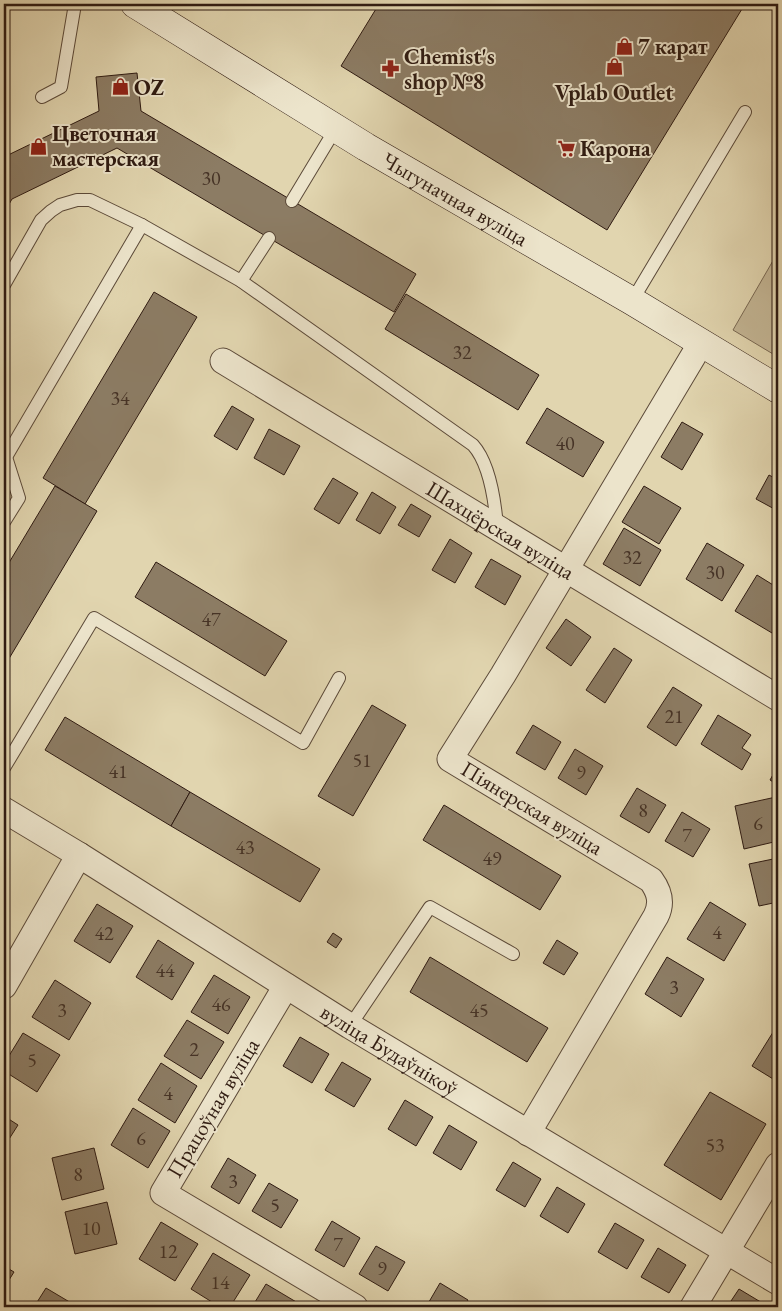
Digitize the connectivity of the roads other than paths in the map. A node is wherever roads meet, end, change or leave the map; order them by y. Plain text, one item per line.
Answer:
1 (75, 4) edge
2 (135, 4) edge
3 (42, 97) dead end
4 (745, 112) dead end
5 (336, 128) junction
6 (292, 201) dead end
7 (142, 225) junction
8 (269, 238) dead end
9 (241, 281) junction
10 (4, 285) edge
11 (632, 301) junction
12 (701, 344) junction
13 (223, 362) dead end
14 (778, 389) edge
15 (5, 456) edge
16 (4, 522) edge
17 (497, 527) junction
18 (566, 571) junction
19 (339, 678) dead end
20 (778, 698) edge
21 (4, 768) edge
22 (4, 810) edge
23 (79, 856) junction
24 (513, 954) dead end
25 (4, 986) edge
26 (286, 986) junction
27 (350, 1026) junction
28 (528, 1133) junction
29 (778, 1165) edge
30 (727, 1251) junction
31 (778, 1282) edge
32 (355, 1307) edge
33 (693, 1307) edge

1 - 3 lane
2 - 5 main road, Чыгуначная вуліца
4 - 11 lane
5 - 6 lane
5 - 11 main road, Чыгуначная вуліца
7 - 9 lane
7 - 10 lane
7 - 15 lane
8 - 9 lane
9 - 17 lane
11 - 12 main road, Чыгуначная вуліца
12 - 14 main road, Чыгуначная вуліца
12 - 18 street, Піянерская вуліца
13 - 17 street, Шахцёрская вуліца
15 - 16 lane
17 - 18 street, Шахцёрская вуліца
18 - 20 street, Шахцёрская вуліца
18 - 28 street, Піянерская вуліца
19 - 21 lane
22 - 23 street, вуліца Будаўнікоў
23 - 25 street
23 - 26 street, вуліца Будаўнікоў
24 - 27 lane
26 - 27 street, вуліца Будаўнікоў
26 - 32 street, Працоўная вуліца
27 - 28 street, вуліца Будаўнікоў
28 - 30 street, вуліца Будаўнікоў
29 - 30 street
30 - 31 street, вуліца Будаўнікоў
30 - 33 street

